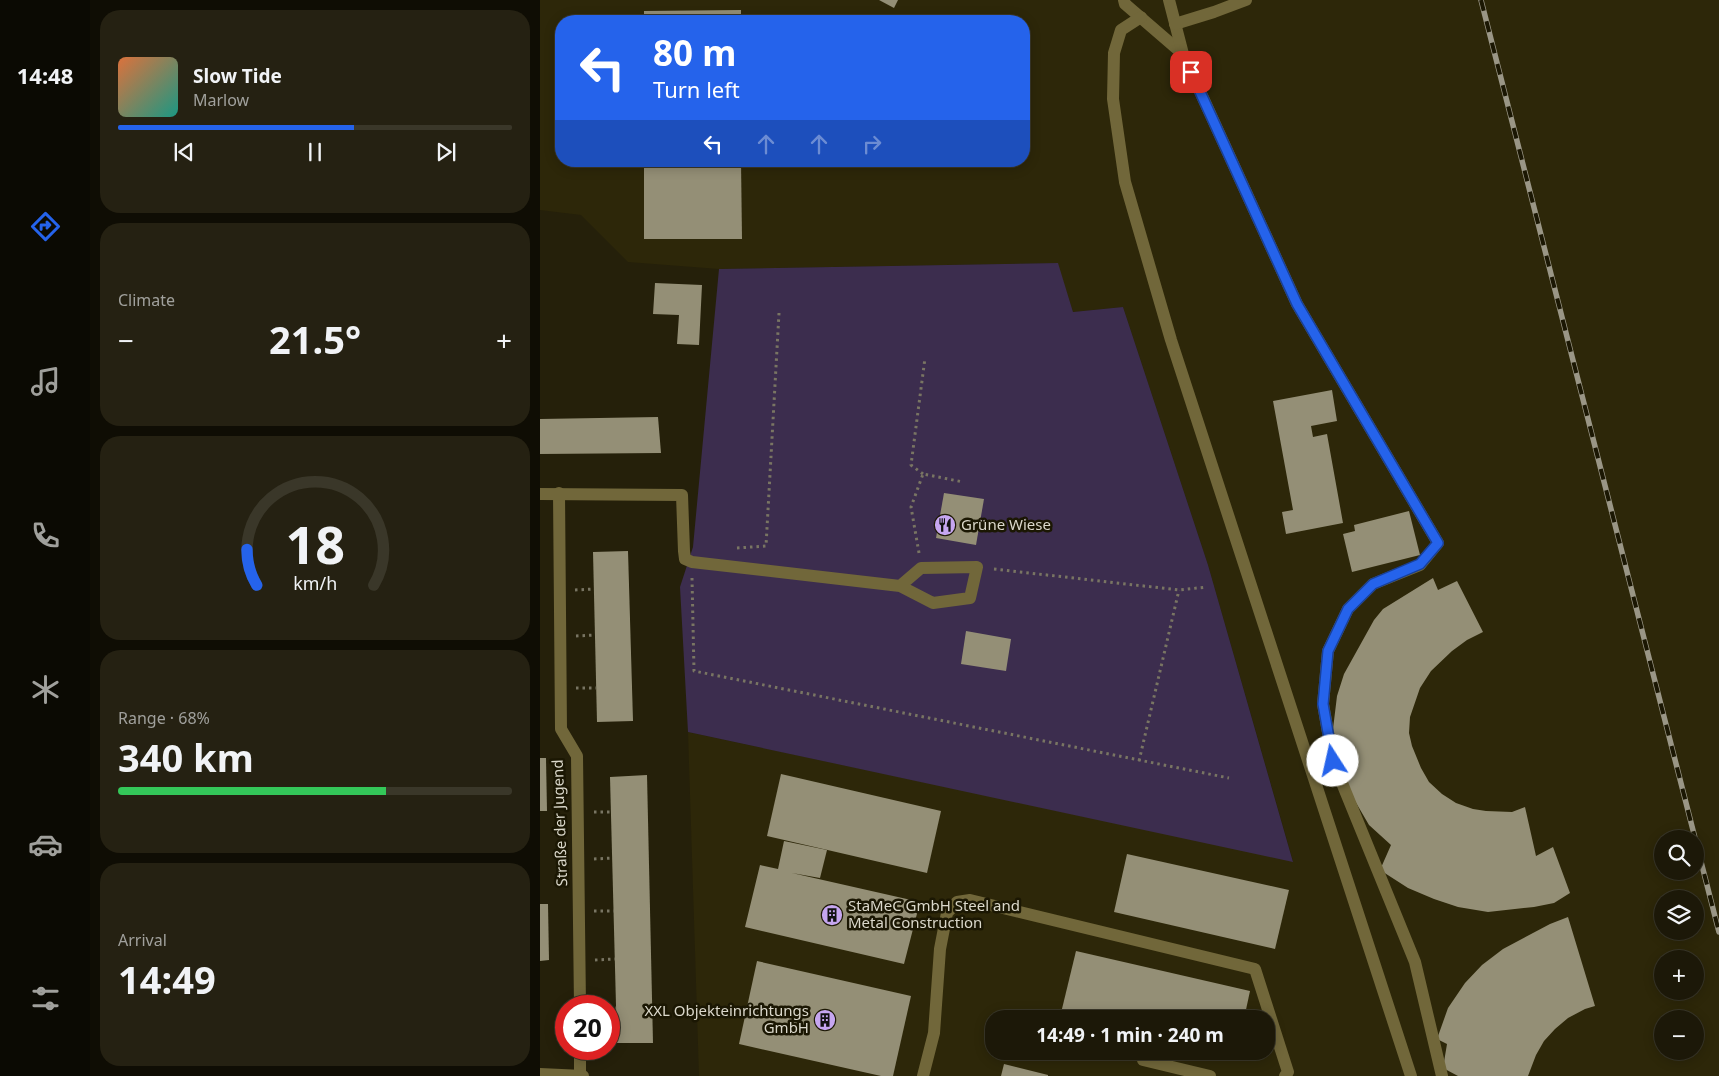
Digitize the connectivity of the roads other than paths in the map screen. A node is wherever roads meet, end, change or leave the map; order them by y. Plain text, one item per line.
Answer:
1 (1124, 0) edge
2 (1169, 0) edge
3 (1246, 0) edge
4 (1141, 17) junction
5 (1175, 24) junction
6 (1183, 54) junction
7 (559, 493) junction
8 (540, 494) edge
9 (900, 586) junction
10 (580, 995) edge
11 (580, 1060) edge
12 (1143, 1060) dead end
13 (540, 1074) edge
14 (581, 1076) edge
15 (923, 1076) edge
16 (1210, 1076) edge
17 (1285, 1076) edge
18 (1411, 1076) edge
19 (1442, 1076) edge

1 - 4 street
2 - 5 street
3 - 5 street
4 - 6 street
4 - 18 street
5 - 6 street
6 - 19 street
7 - 8 street
7 - 9 street
7 - 10 street, Straße der Jugend
9 - 9 street
11 - 14 street
12 - 16 street
13 - 14 street
15 - 17 street

